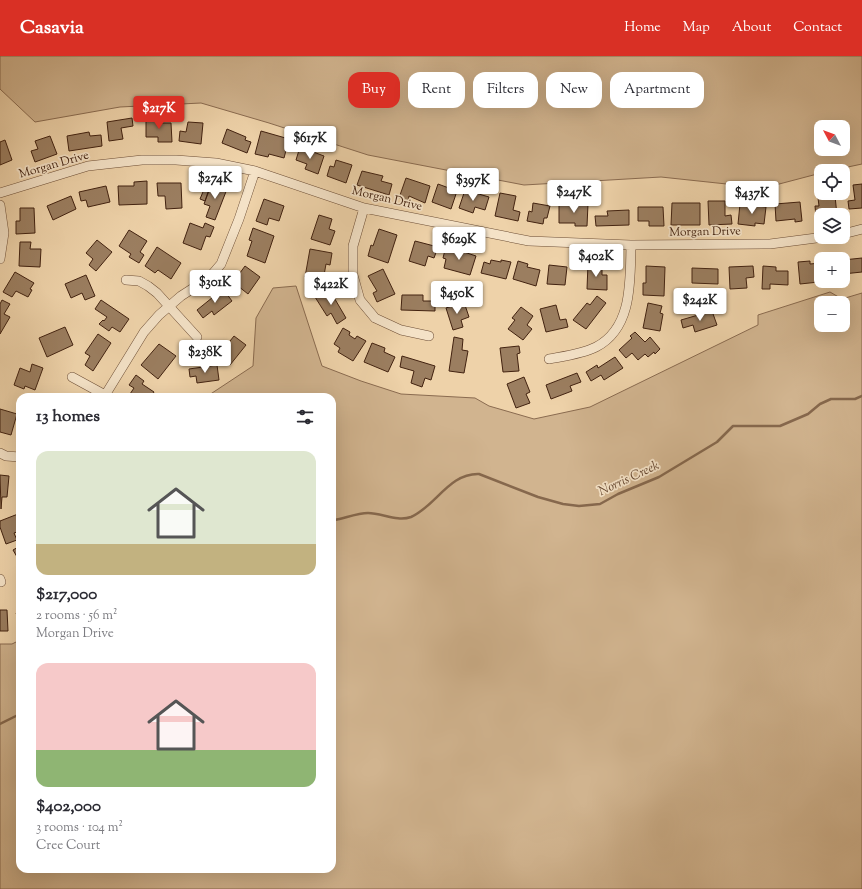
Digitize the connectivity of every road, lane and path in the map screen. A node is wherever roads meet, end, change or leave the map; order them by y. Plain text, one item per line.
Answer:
1 (255, 171) junction
2 (0, 193) edge
3 (0, 205) edge
4 (364, 208) junction
5 (862, 229) edge
6 (850, 232) edge
7 (814, 238) edge
8 (630, 245) junction
9 (0, 259) edge
10 (126, 280) dead end
11 (168, 307) junction
12 (429, 336) dead end
13 (196, 337) dead end
14 (549, 359) dead end
15 (72, 376) dead end
16 (99, 393) edge
17 (106, 393) edge
18 (0, 454) edge
19 (16, 457) edge

1 - 2 street, Morgan Drive
1 - 4 street, Morgan Drive
1 - 11 street
3 - 9 street
4 - 8 street, Morgan Drive
4 - 12 street
5 - 6 street
7 - 8 street, Morgan Drive
8 - 14 street
10 - 11 street
11 - 13 street
11 - 17 street
15 - 16 street
18 - 19 street

